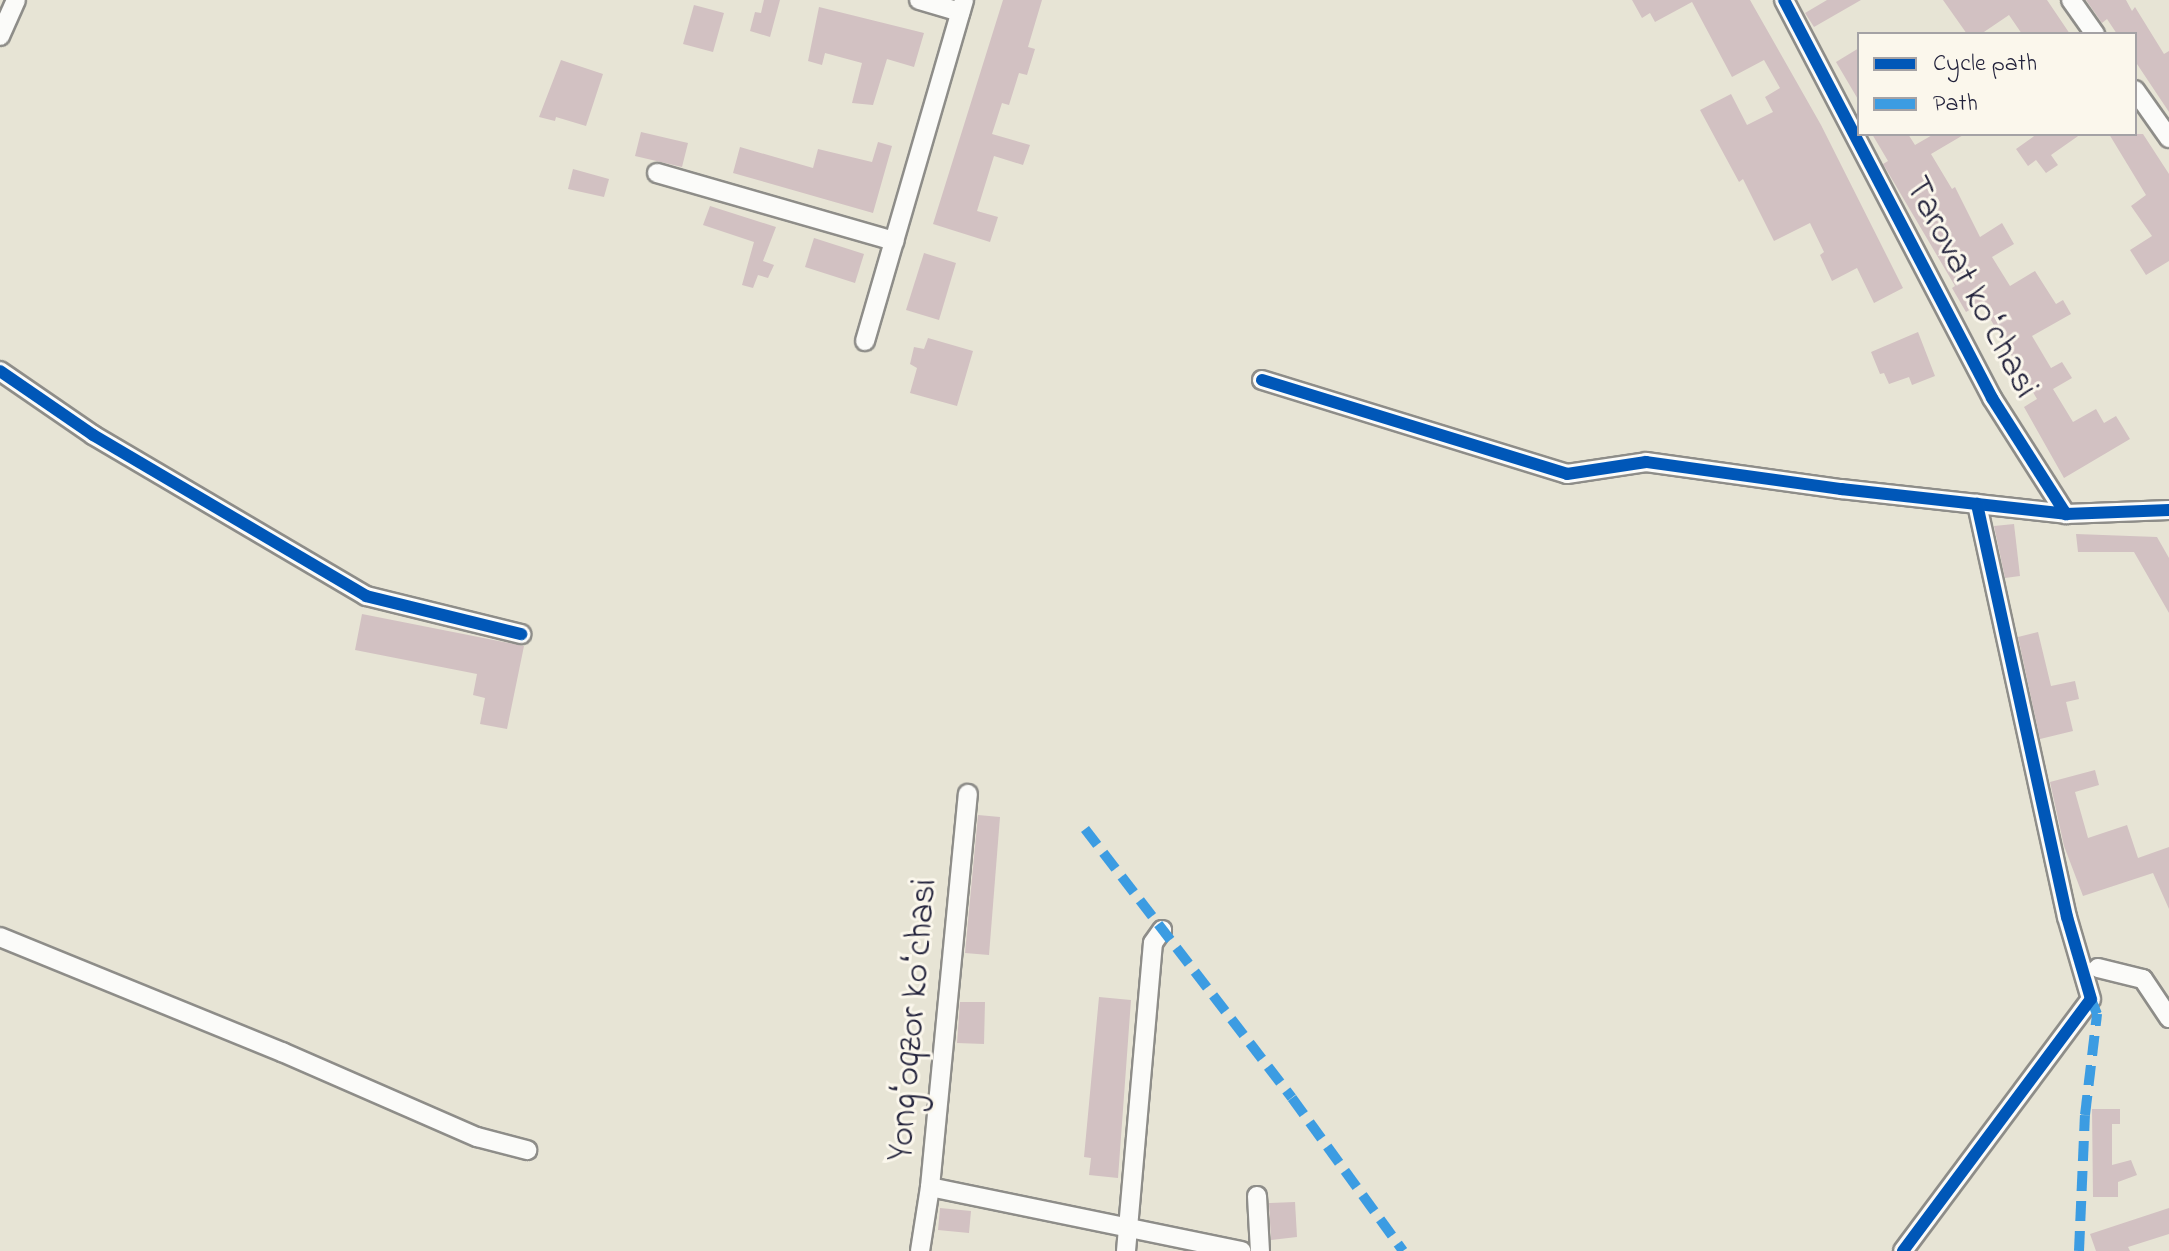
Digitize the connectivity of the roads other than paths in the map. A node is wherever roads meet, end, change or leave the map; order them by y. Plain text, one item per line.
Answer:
1 (16, 0) edge
2 (919, 0) edge
3 (1784, 0) edge
4 (2071, 0) edge
5 (962, 6) edge
6 (2094, 32) edge
7 (0, 36) edge
8 (2137, 93) edge
9 (2169, 138) edge
10 (657, 173) dead end
11 (894, 241) junction
12 (865, 341) dead end
13 (0, 371) edge
14 (1262, 380) dead end
15 (1977, 504) junction
16 (2168, 512) edge
17 (2066, 514) junction
18 (521, 634) dead end
19 (968, 794) dead end
20 (1162, 930) dead end
21 (0, 937) edge
22 (2098, 968) dead end
23 (2169, 1018) edge
24 (527, 1150) dead end
25 (930, 1187) junction
26 (1257, 1196) dead end
27 (1129, 1228) junction
28 (920, 1251) edge
29 (1126, 1251) edge
30 (1241, 1251) edge
31 (1260, 1251) edge
32 (1903, 1251) edge

1 - 7 street
2 - 5 street
3 - 17 street, Tarovat koʻchasi
4 - 6 street
5 - 11 street
8 - 9 street
10 - 11 street
11 - 12 street
13 - 18 street
14 - 15 street
15 - 17 street
15 - 32 street
16 - 17 street
19 - 25 street, Yongʻoqzor koʻchasi
20 - 27 street
21 - 24 street
22 - 23 street
25 - 27 street
25 - 28 street, Yongʻoqzor koʻchasi
26 - 31 street
27 - 29 street
27 - 30 street

